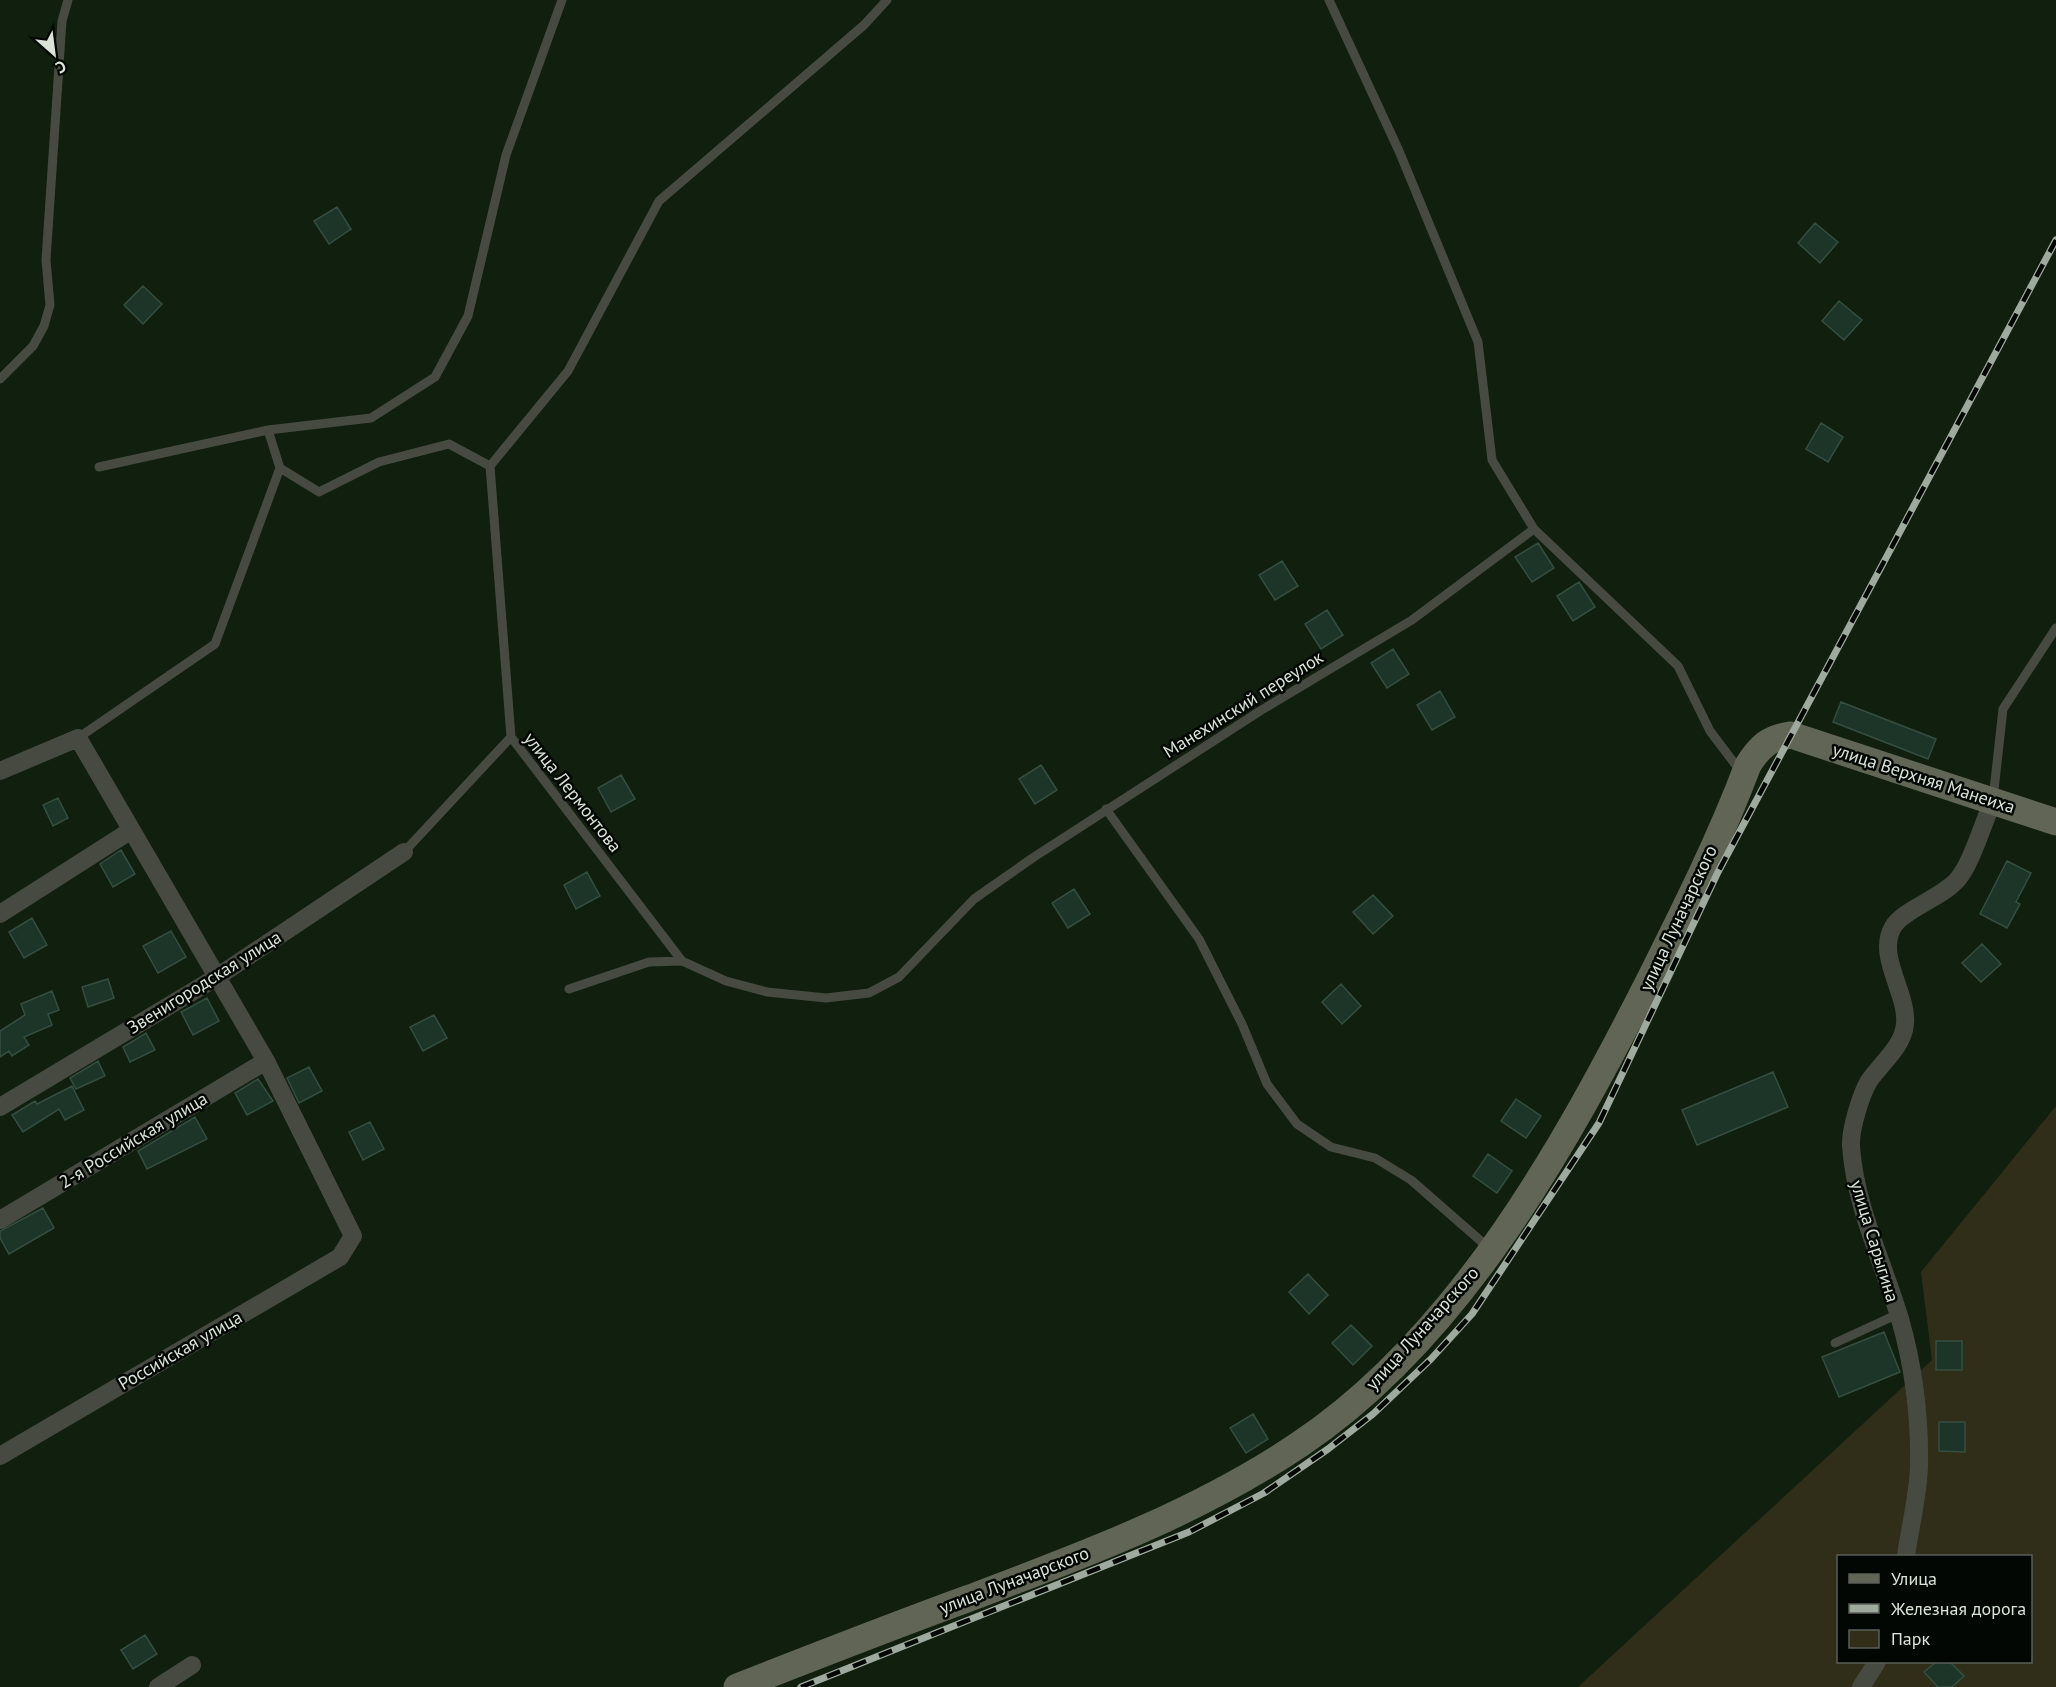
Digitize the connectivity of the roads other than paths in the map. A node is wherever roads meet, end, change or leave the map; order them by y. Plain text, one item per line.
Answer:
1 (68, 0) edge
2 (562, 0) edge
3 (887, 0) edge
4 (1329, 0) edge
5 (0, 379) edge
6 (268, 430) junction
7 (490, 466) junction
8 (99, 467) dead end
9 (280, 468) junction
10 (1534, 529) junction
11 (2056, 628) edge
12 (1791, 735) joint
13 (511, 737) junction
14 (78, 738) junction
15 (0, 771) edge
16 (1744, 776) junction
17 (1993, 801) junction
18 (1106, 809) junction
19 (2056, 822) edge
20 (130, 831) junction
21 (404, 852) joint
22 (0, 914) edge
23 (682, 961) junction
24 (217, 977) junction
25 (569, 989) dead end
26 (266, 1061) junction
27 (0, 1107) edge
28 (0, 1220) edge
29 (1491, 1251) junction
30 (1898, 1314) junction
31 (1835, 1343) dead end
32 (0, 1456) edge
33 (1906, 1555) edge
34 (1876, 1663) edge
35 (192, 1665) dead end
36 (158, 1687) edge
37 (737, 1687) edge
38 (1862, 1687) edge

1 - 5 lane
2 - 6 lane
3 - 7 lane
4 - 10 lane
6 - 8 lane
6 - 9 lane
7 - 9 lane
7 - 13 lane
9 - 14 lane
10 - 16 lane
10 - 18 lane, Манехинский переулок
11 - 17 lane
12 - 16 main road, улица Луначарского
12 - 17 main road, улица Верхняя Манеиха
13 - 21 lane, улица Лермонтова
13 - 23 lane, улица Лермонтова
14 - 15 street
14 - 20 street
16 - 29 main road, улица Луначарского
17 - 19 main road, улица Верхняя Манеиха
17 - 30 street, улица Сарыгина
18 - 23 lane, Манехинский переулок
18 - 29 lane
20 - 22 street
20 - 24 street
21 - 24 street, Звенигородская улица
23 - 25 lane
24 - 26 street
24 - 27 street, Звенигородская улица
26 - 28 street, 2-я Российская улица
26 - 32 street, Российская улица
29 - 37 main road, улица Луначарского
30 - 31 lane
30 - 33 street, улица Сарыгина
34 - 38 street
35 - 36 street

